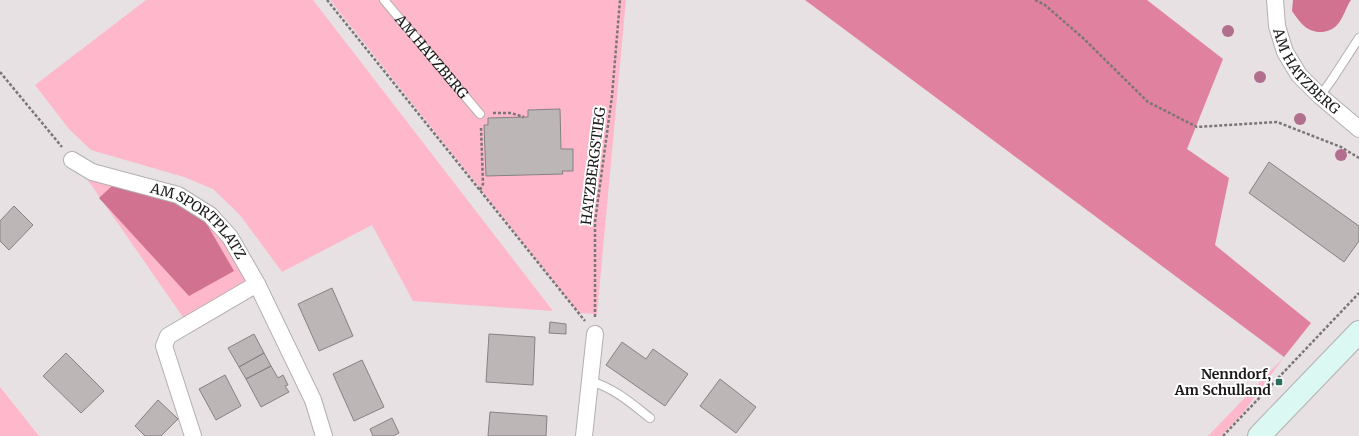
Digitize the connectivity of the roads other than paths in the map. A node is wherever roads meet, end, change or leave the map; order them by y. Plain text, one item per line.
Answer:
1 (384, 0) edge
2 (1275, 0) edge
3 (1359, 38) edge
4 (1320, 96) junction
5 (480, 114) road end
6 (1359, 129) edge
7 (72, 160) road end
8 (256, 284) junction
9 (1359, 332) edge
10 (595, 334) road end
11 (590, 381) junction
12 (650, 418) dead end
13 (194, 436) edge
14 (324, 436) edge
15 (584, 436) edge
16 (1259, 436) edge

1 - 5 lane, AM HATZBERG
2 - 4 street, AM HATZBERG
3 - 4 lane
4 - 6 street, AM HATZBERG
7 - 8 street, AM SPORTPLATZ
8 - 13 street
8 - 14 street, AM SPORTPLATZ
9 - 16 main road
10 - 11 street
11 - 12 lane
11 - 15 street

